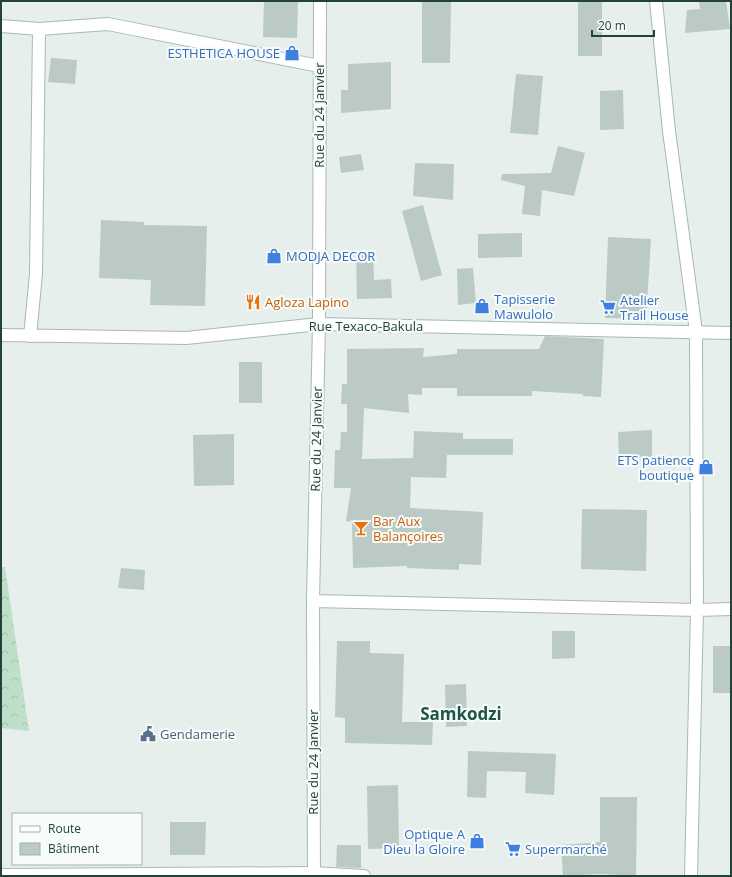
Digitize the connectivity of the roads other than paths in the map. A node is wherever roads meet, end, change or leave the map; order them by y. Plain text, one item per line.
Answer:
1 (320, 1) edge
2 (656, 1) edge
3 (1, 26) edge
4 (40, 29) junction
5 (319, 66) junction
6 (319, 324) junction
7 (696, 332) junction
8 (731, 333) edge
9 (1, 335) edge
10 (30, 336) junction
11 (313, 601) junction
12 (731, 609) edge
13 (697, 610) junction
14 (313, 874) edge
15 (1, 875) edge
16 (364, 876) edge
17 (690, 876) edge

1 - 5 street, Rue du 24 Janvier
2 - 7 street
3 - 4 street
4 - 5 street
4 - 10 street
5 - 6 street, Rue du 24 Janvier
6 - 7 street, Rue Texaco-Bakula
6 - 10 street, Rue Texaco-Bakula
6 - 11 street, Rue du 24 Janvier
7 - 8 street, Rue Texaco-Bakula
7 - 13 street
9 - 10 street, Rue Texaco-Bakula
11 - 13 street
11 - 14 street, Rue du 24 Janvier
12 - 13 street
13 - 17 street
14 - 15 street
14 - 16 street

